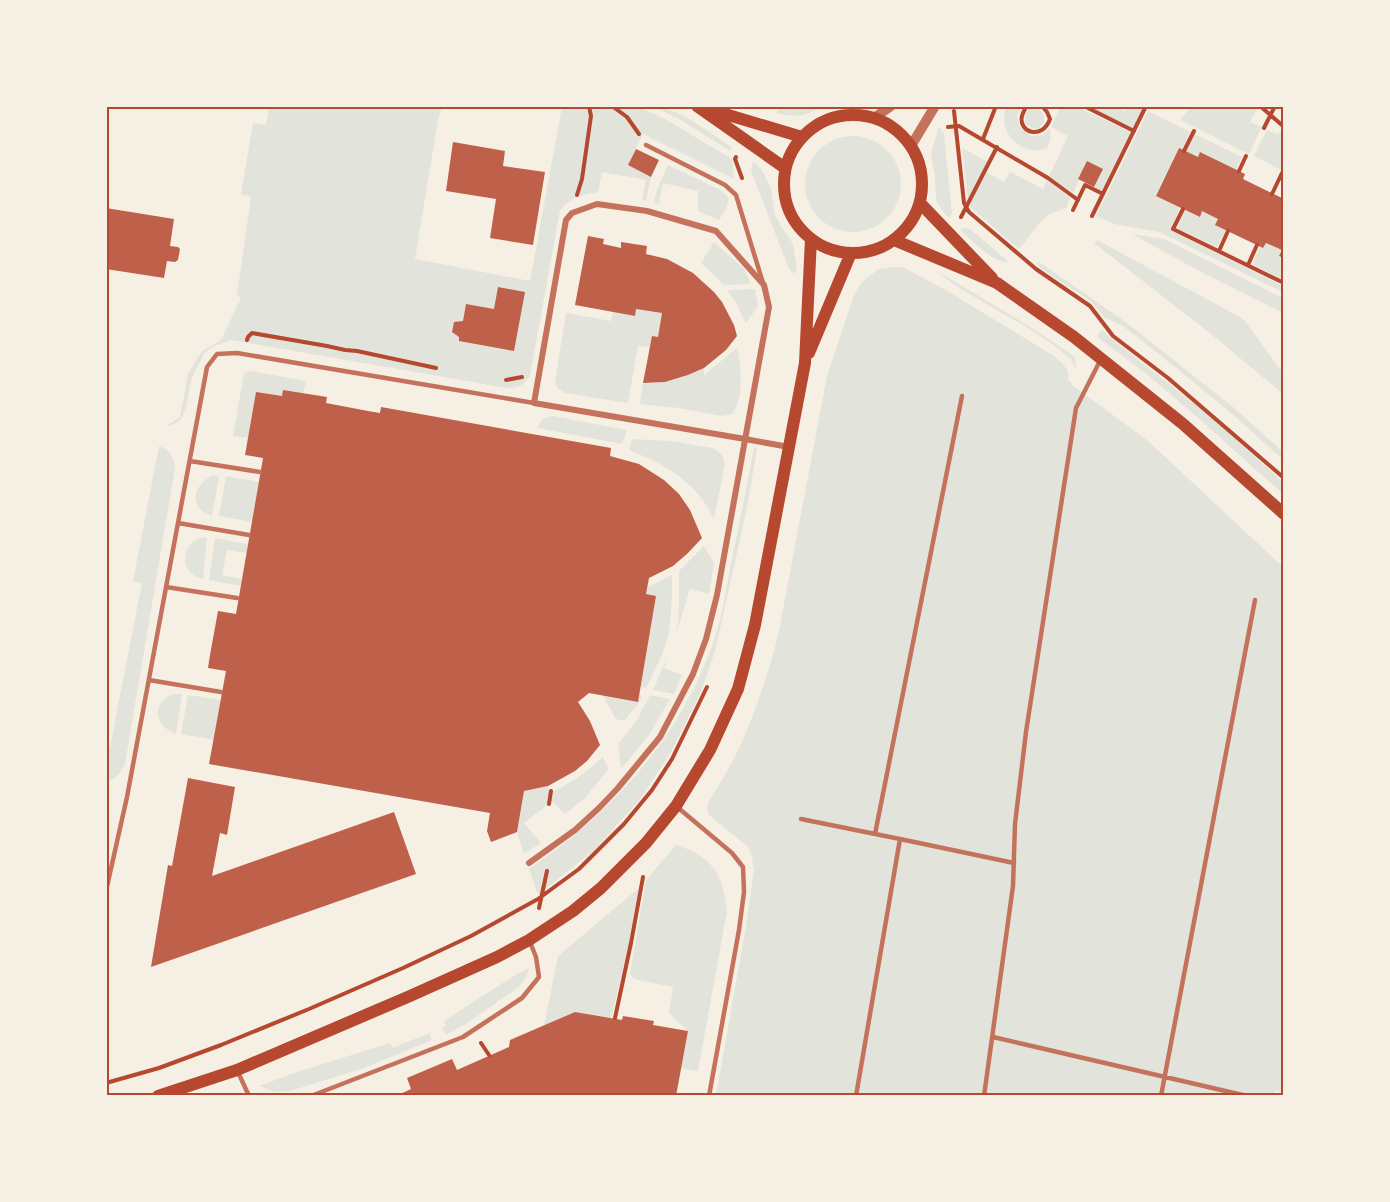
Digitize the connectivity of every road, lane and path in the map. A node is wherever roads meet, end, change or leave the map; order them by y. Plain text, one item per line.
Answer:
1 (590, 106) edge
2 (612, 106) edge
3 (697, 106) edge
4 (702, 106) edge
5 (891, 106) edge
6 (935, 106) edge
7 (996, 106) edge
8 (1026, 106) edge
9 (1042, 106) edge
10 (1084, 106) edge
11 (1146, 106) edge
12 (1260, 106) edge
13 (1275, 106) edge
14 (955, 111) dead end
15 (1271, 116) junction
16 (874, 118) junction
17 (956, 126) junction
18 (1283, 126) edge
19 (948, 127) dead end
20 (1264, 128) dead end
21 (1134, 131) junction
22 (1194, 131) dead end
23 (802, 137) junction
24 (983, 140) junction
25 (646, 145) joint
26 (911, 146) junction
27 (997, 147) junction
28 (1184, 151) dead end
29 (1246, 156) dead end
30 (743, 164) dead end
31 (785, 168) junction
32 (1239, 171) dead end
33 (1282, 173) dead end
34 (740, 186) dead end
35 (1103, 194) junction
36 (1272, 194) dead end
37 (1078, 200) junction
38 (920, 203) junction
39 (966, 207) junction
40 (1182, 209) dead end
41 (1073, 210) dead end
42 (572, 213) junction
43 (1092, 216) dead end
44 (961, 217) dead end
45 (1228, 231) dead end
46 (811, 239) junction
47 (894, 240) junction
48 (1257, 245) dead end
49 (1219, 251) junction
50 (851, 254) junction
51 (1248, 265) junction
52 (1284, 283) edge
53 (997, 284) junction
54 (764, 285) junction
55 (248, 337) dead end
56 (1101, 358) junction
57 (805, 363) junction
58 (540, 366) junction
59 (445, 370) dead end
60 (502, 380) dead end
61 (962, 396) dead end
62 (534, 403) junction
63 (745, 439) junction
64 (789, 447) junction
65 (189, 461) junction
66 (260, 472) dead end
67 (1284, 478) edge
68 (1284, 514) edge
69 (178, 523) junction
70 (249, 535) dead end
71 (166, 587) junction
72 (237, 598) dead end
73 (1255, 600) dead end
74 (149, 680) junction
75 (709, 682) dead end
76 (221, 692) dead end
77 (551, 791) dead end
78 (549, 804) dead end
79 (676, 806) junction
80 (801, 819) dead end
81 (875, 834) junction
82 (900, 839) junction
83 (552, 847) junction
84 (529, 862) dead end
85 (1014, 863) junction
86 (644, 877) dead end
87 (106, 891) edge
88 (542, 896) junction
89 (540, 908) dead end
90 (529, 940) junction
91 (615, 1018) dead end
92 (993, 1037) junction
93 (481, 1043) dead end
94 (489, 1055) dead end
95 (237, 1070) junction
96 (1165, 1077) junction
97 (106, 1083) edge
98 (158, 1095) edge
99 (249, 1095) edge
100 (311, 1095) edge
101 (709, 1095) edge
102 (856, 1095) edge
103 (984, 1095) edge
104 (1161, 1095) edge
105 (1247, 1095) edge

1 - 42 path
2 - 25 path
3 - 31 main road
4 - 23 main road
5 - 16 street
6 - 26 street
7 - 24 path
8 - 9 path
10 - 21 path
11 - 21 path
12 - 15 path
13 - 15 path
14 - 17 path
15 - 18 path
15 - 20 path
16 - 23 main road
16 - 26 main road
17 - 19 path
17 - 24 path
17 - 39 path
21 - 35 path
22 - 28 path
23 - 31 main road
24 - 27 path
25 - 54 lane
26 - 38 main road
27 - 37 path
27 - 39 path
29 - 32 path
30 - 34 path
31 - 46 main road
33 - 36 path
35 - 37 path
35 - 43 path
37 - 41 path
38 - 47 main road
38 - 53 main road
39 - 44 path
39 - 67 path
40 - 49 path
42 - 54 street
42 - 58 street
45 - 49 path
46 - 50 main road
46 - 57 main road
47 - 50 main road
47 - 53 main road
48 - 51 path
49 - 51 path
50 - 57 main road
51 - 52 path
53 - 56 main road
54 - 63 street
55 - 59 path
56 - 68 main road
56 - 85 lane
57 - 64 main road
58 - 60 path
58 - 62 street
61 - 81 lane
62 - 63 street
62 - 65 lane
63 - 64 street
63 - 83 street
64 - 79 main road
65 - 66 lane
65 - 69 lane
69 - 70 lane
69 - 71 lane
71 - 72 lane
71 - 74 lane
73 - 96 lane
74 - 76 lane
74 - 87 lane
75 - 88 path
77 - 78 path
79 - 90 main road
79 - 101 lane
80 - 81 lane
81 - 82 lane
82 - 85 lane
82 - 102 lane
83 - 84 street
83 - 88 path
85 - 92 lane
86 - 91 path
88 - 89 path
88 - 97 path
90 - 95 main road
90 - 100 lane
92 - 96 lane
92 - 103 lane
93 - 94 path
95 - 98 main road
95 - 99 lane
96 - 104 lane
96 - 105 lane

